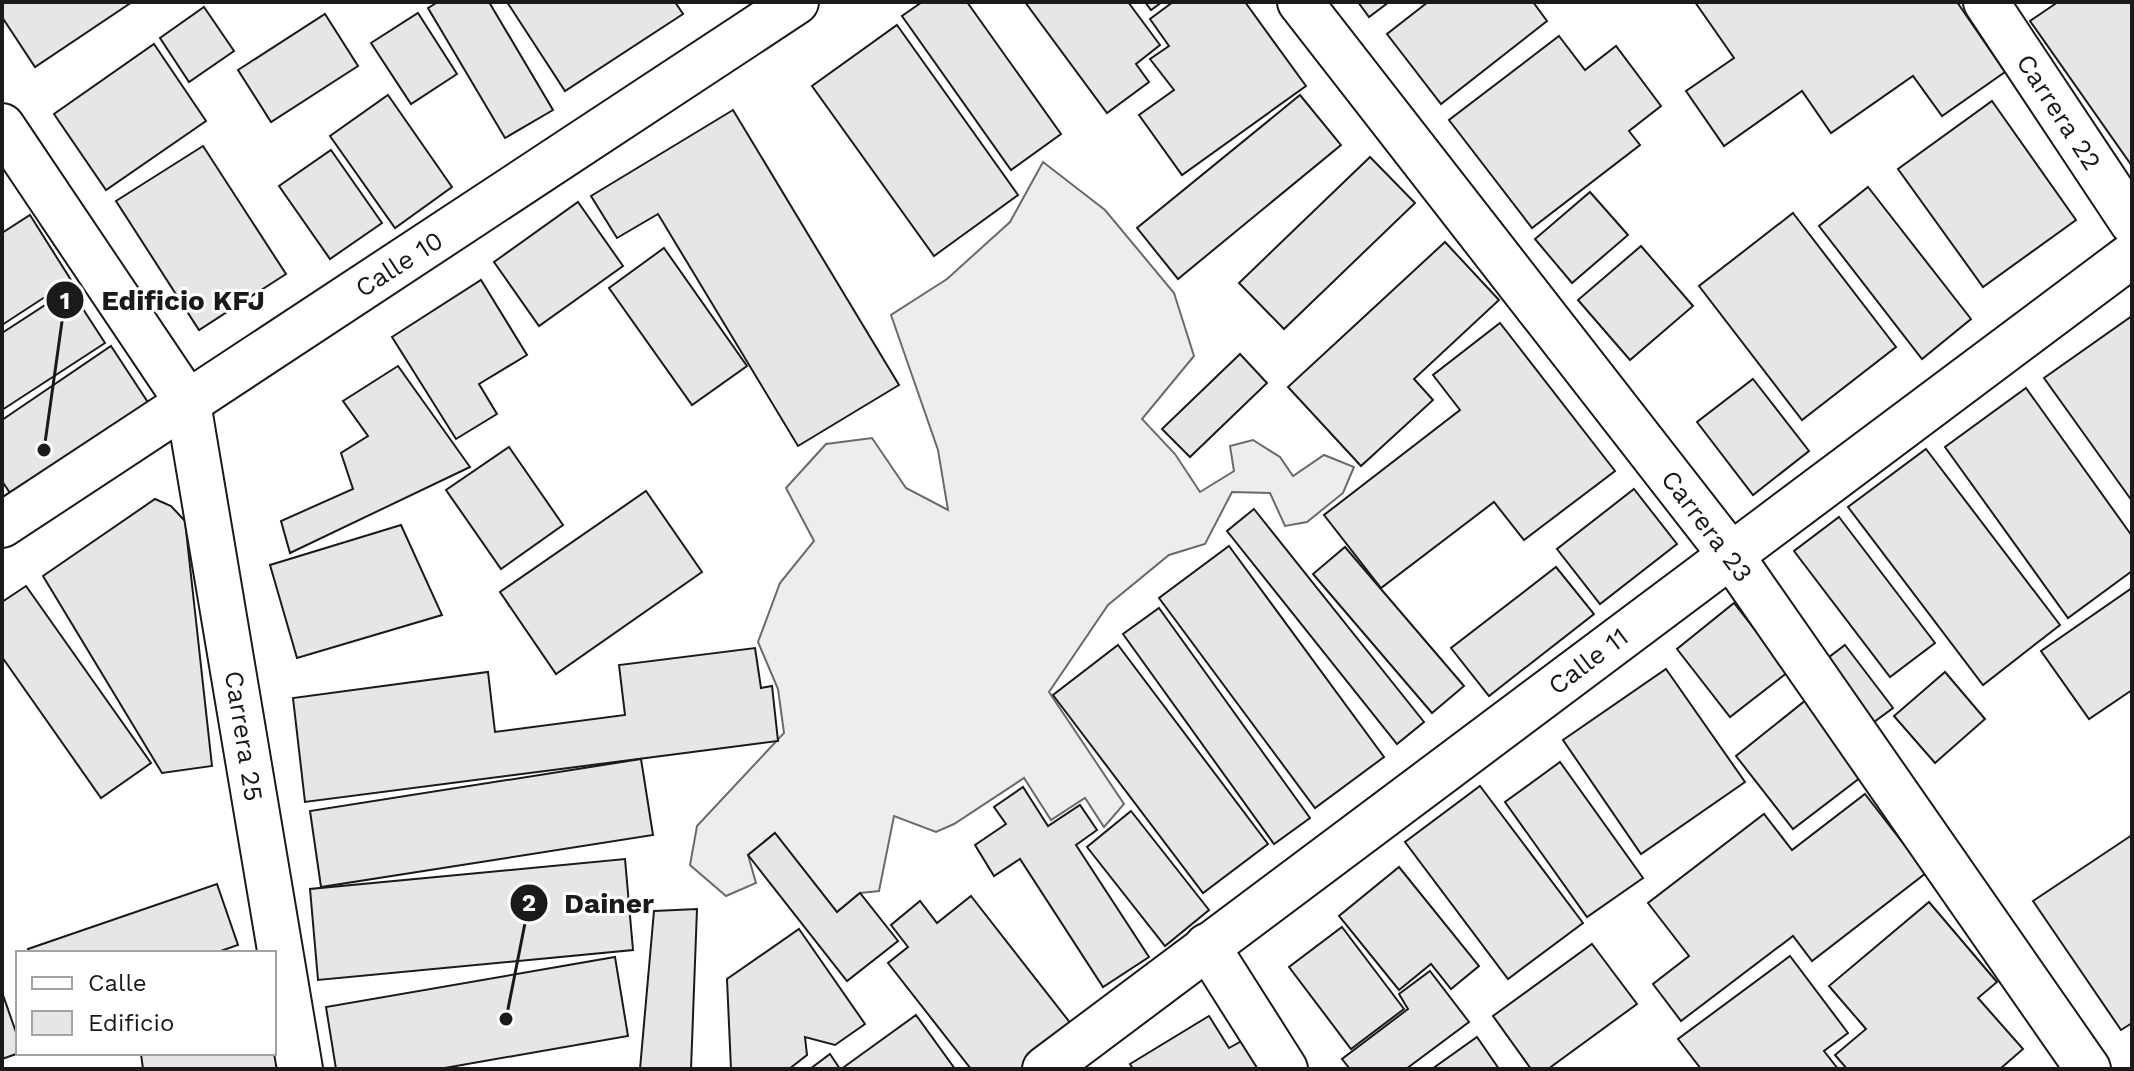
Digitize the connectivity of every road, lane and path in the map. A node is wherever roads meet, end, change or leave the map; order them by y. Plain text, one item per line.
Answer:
1 (796, 2) edge
2 (1300, 2) edge
3 (1986, 2) edge
4 (2, 126) edge
5 (2132, 222) edge
6 (2132, 255) edge
7 (188, 403) junction
8 (2, 525) edge
9 (1730, 554) junction
10 (1207, 946) junction
11 (300, 1069) edge
12 (1045, 1069) edge
13 (1285, 1069) edge
14 (2088, 1069) edge

1 - 7 street, Calle 10
2 - 9 street, Carrera 23
3 - 5 street, Carrera 22
4 - 7 street
6 - 9 street, Calle 11
7 - 8 street, Calle 10
7 - 11 street, Carrera 25
9 - 10 street, Calle 11
9 - 14 street, Carrera 23
10 - 12 street, Calle 11
10 - 13 street

